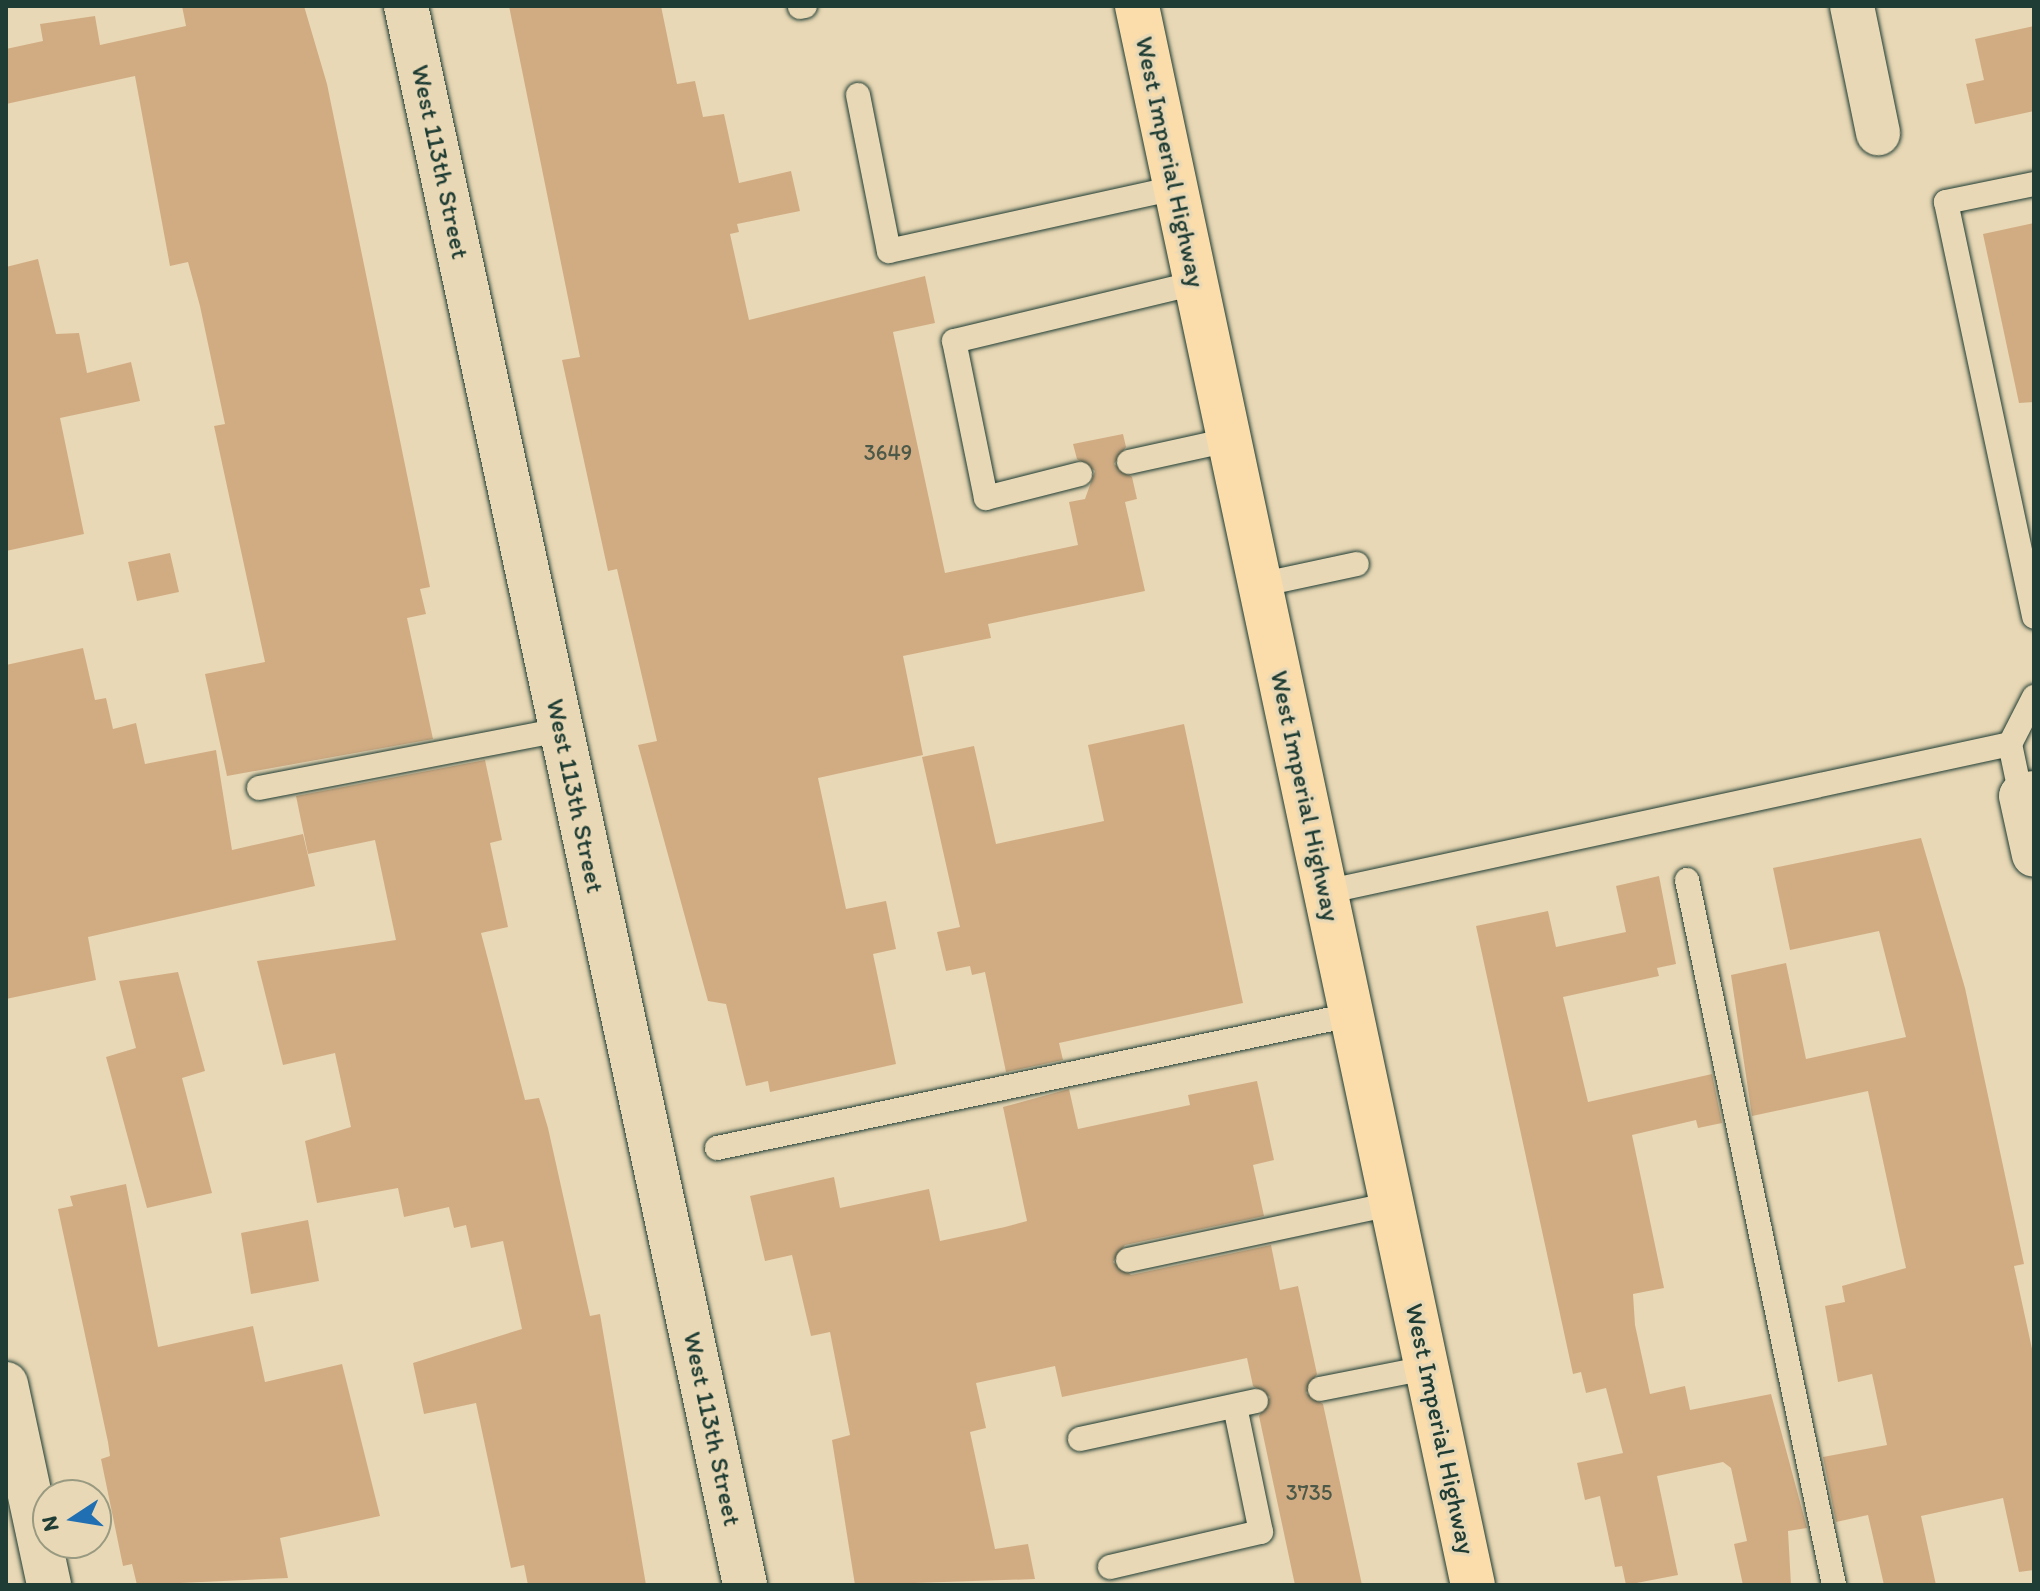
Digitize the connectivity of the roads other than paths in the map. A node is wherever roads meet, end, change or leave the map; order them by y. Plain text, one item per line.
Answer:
1 (406, 6) edge
2 (1137, 6) edge
3 (1852, 6) edge
4 (858, 95) dead end
5 (1878, 133) dead end
6 (2034, 184) edge
7 (1176, 188) junction
8 (1196, 283) junction
9 (1229, 440) junction
10 (1129, 462) dead end
11 (1080, 474) dead end
12 (1357, 564) dead end
13 (1259, 585) junction
14 (2034, 617) edge
15 (2034, 697) edge
16 (561, 730) junction
17 (2010, 744) junction
18 (259, 788) dead end
19 (2028, 795) edge
20 (2034, 855) edge
21 (1687, 880) dead end
22 (1325, 892) junction
23 (1351, 1015) junction
24 (717, 1148) dead end
25 (1392, 1204) junction
26 (1128, 1260) dead end
27 (1426, 1368) junction
28 (6, 1384) edge
29 (1320, 1389) dead end
30 (1080, 1439) dead end
31 (1110, 1567) dead end
32 (49, 1585) edge
33 (745, 1585) edge
34 (1473, 1585) edge
35 (1834, 1585) edge

1 - 16 street, West 113th Street
2 - 7 main road, West Imperial Highway
3 - 5 street
4 - 7 lane
6 - 14 lane
7 - 8 main road, West Imperial Highway
8 - 9 main road, West Imperial Highway
8 - 11 lane
9 - 10 lane
9 - 13 main road, West Imperial Highway
12 - 13 lane
13 - 22 main road, West Imperial Highway
15 - 17 lane
16 - 18 lane
16 - 33 street, West 113th Street
17 - 19 lane
17 - 22 lane
19 - 20 street
21 - 35 lane
22 - 23 main road, West Imperial Highway
23 - 24 lane
23 - 25 main road, West Imperial Highway
25 - 26 lane
25 - 27 main road, West Imperial Highway
27 - 29 lane
27 - 34 main road, West Imperial Highway
28 - 32 street
30 - 31 lane

